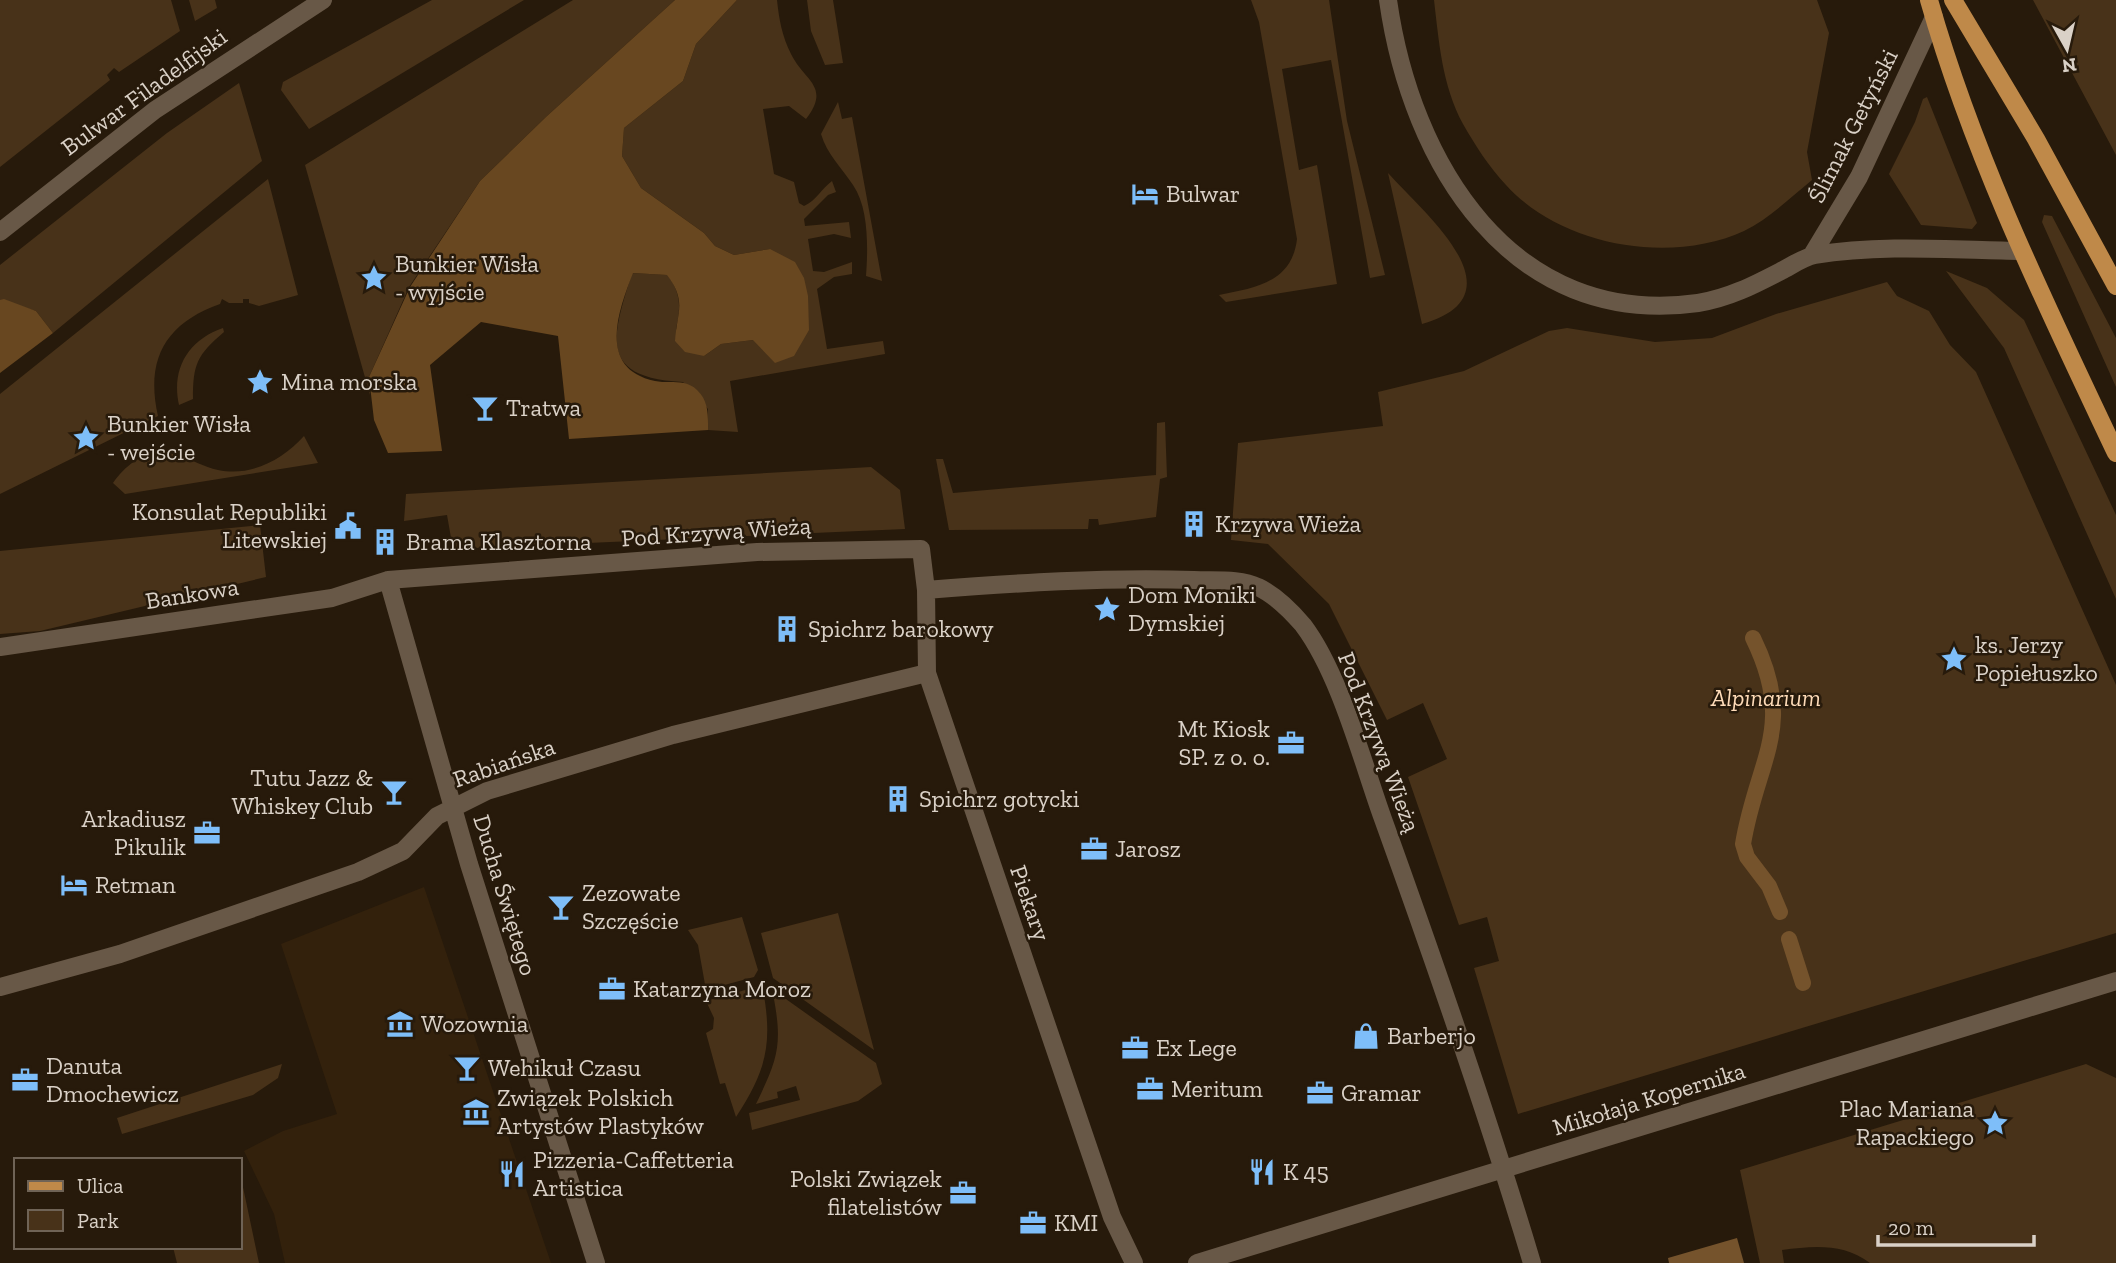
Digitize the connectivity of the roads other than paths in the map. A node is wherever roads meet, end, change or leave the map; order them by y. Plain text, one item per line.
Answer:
1 (323, 0) edge
2 (1388, 0) edge
3 (1953, 0) edge
4 (1932, 8) edge
5 (0, 232) edge
6 (2021, 251) junction
7 (1812, 255) junction
8 (2116, 286) edge
9 (2116, 453) edge
10 (921, 549) joint
11 (388, 580) junction
12 (926, 590) junction
13 (0, 647) edge
14 (927, 673) junction
15 (452, 807) junction
16 (2116, 981) edge
17 (0, 987) edge
18 (1504, 1171) junction
19 (596, 1263) edge
20 (1134, 1263) edge
21 (1197, 1263) edge
22 (1532, 1263) edge

1 - 5 street, Bulwar Filadelfijski
2 - 7 street
3 - 8 main road
4 - 6 main road
4 - 7 street, Ślimak Getyński
6 - 7 street
6 - 9 main road
10 - 11 street, Pod Krzywą Wieżą
10 - 12 street, Piekary
11 - 13 street, Bankowa
11 - 15 street, Ducha Świętego
12 - 14 street, Piekary
12 - 18 street, Pod Krzywą Wieżą
14 - 15 street, Rabiańska
14 - 20 street, Piekary
15 - 17 street, Rabiańska
15 - 19 street, Ducha Świętego
16 - 18 street, Mikołaja Kopernika
18 - 21 street, Mikołaja Kopernika
18 - 22 street

